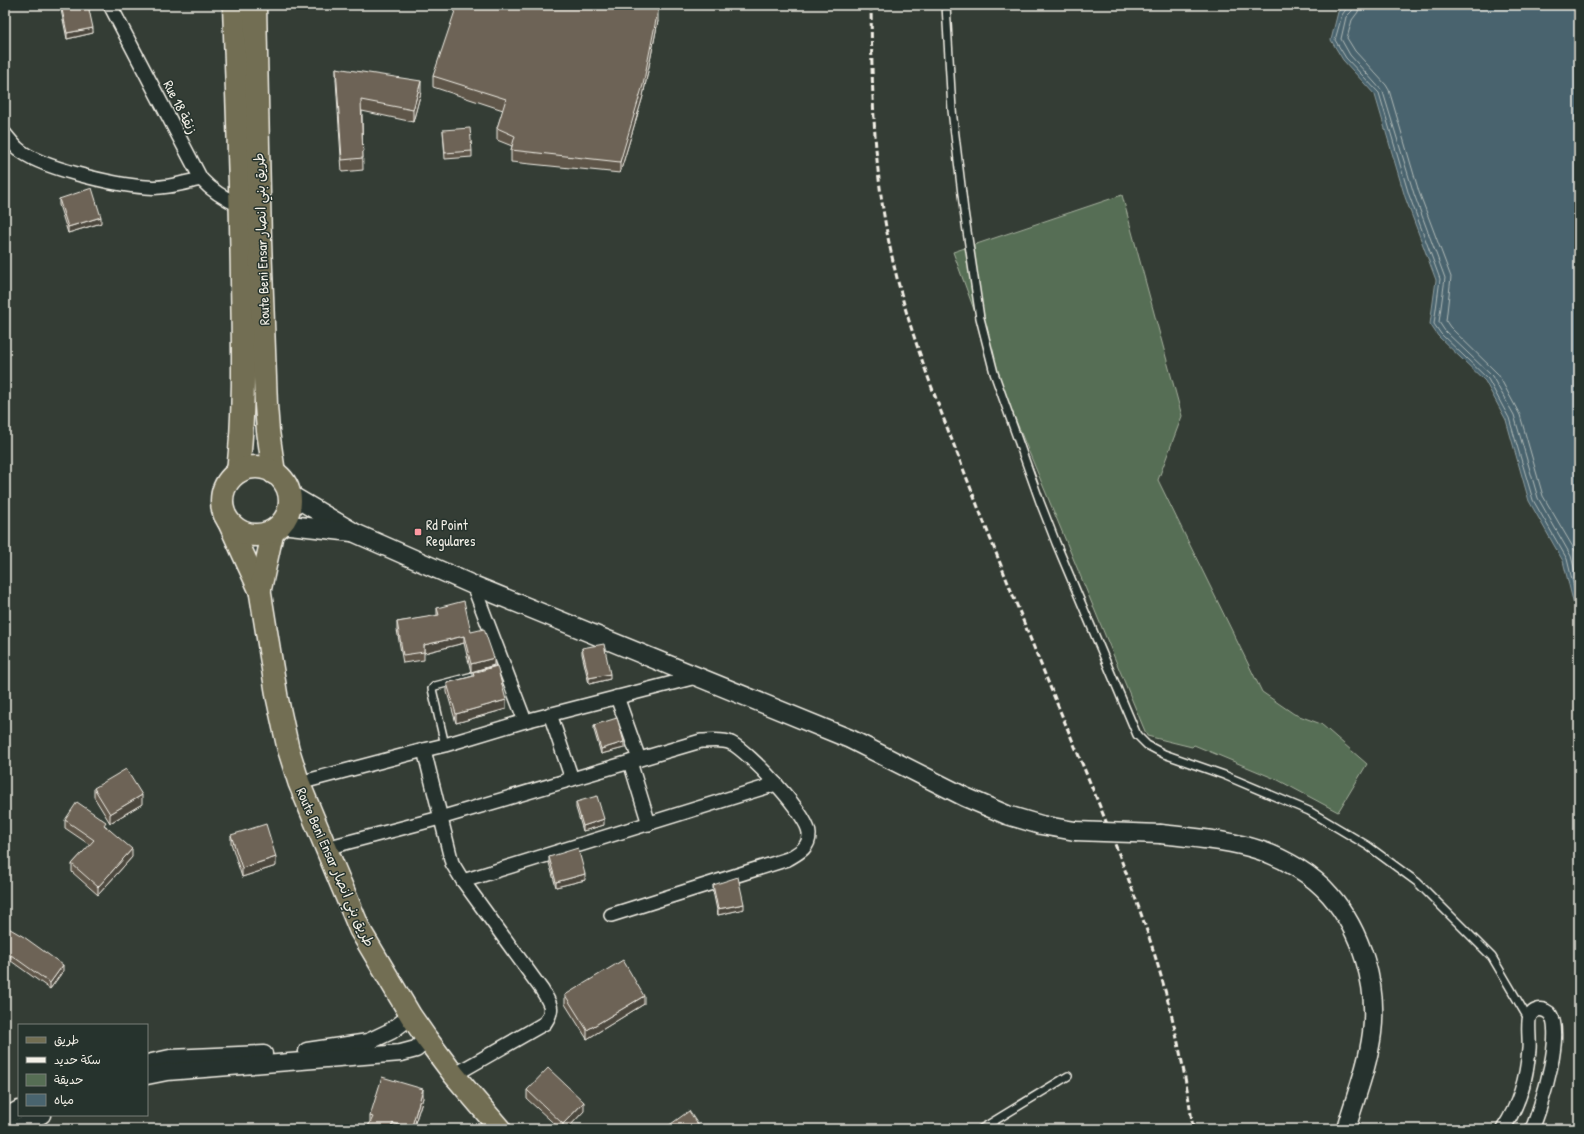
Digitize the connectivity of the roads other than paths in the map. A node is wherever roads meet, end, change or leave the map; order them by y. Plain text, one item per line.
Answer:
1 (110, 5) edge
2 (234, 5) edge
3 (255, 5) edge
4 (946, 5) edge
5 (5, 134) edge
6 (200, 179) junction
7 (241, 206) junction
8 (238, 472) junction
9 (274, 473) junction
10 (290, 494) junction
11 (228, 521) junction
12 (277, 527) junction
13 (355, 532) junction
14 (473, 585) junction
15 (260, 591) junction
16 (504, 668) junction
17 (696, 677) junction
18 (617, 697) junction
19 (550, 714) junction
20 (525, 721) junction
21 (445, 745) junction
22 (424, 750) junction
23 (634, 761) junction
24 (572, 779) junction
25 (299, 783) junction
26 (776, 784) junction
27 (440, 818) junction
28 (649, 824) junction
29 (326, 848) junction
30 (463, 881) junction
31 (611, 915) dead end
32 (411, 1016) junction
33 (1529, 1020) junction
34 (427, 1039) junction
35 (372, 1048) junction
36 (148, 1063) edge
37 (454, 1075) junction
38 (148, 1076) edge
39 (1068, 1076) dead end
40 (18, 1110) edge
41 (5, 1116) edge
42 (40, 1116) edge
43 (15, 1129) edge
44 (500, 1129) edge
45 (981, 1129) edge
46 (1346, 1129) edge
47 (1503, 1129) edge
48 (1532, 1129) edge

1 - 6 street, Rue 18 زنقة
2 - 7 highway, Route Beni Ensar طريق بني انصار
3 - 9 highway, Route Beni Ensar طريق بني انصار
4 - 33 lane
5 - 6 street
6 - 7 street, Rue 18 زنقة
7 - 8 highway, Route Beni Ensar طريق بني انصار
8 - 9 highway
8 - 11 highway
9 - 10 highway
10 - 12 highway
10 - 13 main road
11 - 12 highway
11 - 15 main road, Route Beni Ensar طريق بني انصار
12 - 13 main road
12 - 15 main road, Route Beni Ensar طريق بني انصار
13 - 14 main road
14 - 16 street
14 - 17 main road
15 - 25 main road, Route Beni Ensar طريق بني انصار
16 - 20 street
16 - 21 lane
17 - 18 street
17 - 46 main road, bridge
18 - 19 street
18 - 23 street
19 - 20 street
19 - 24 street
20 - 21 street
21 - 22 street
22 - 25 street
22 - 27 street
23 - 24 street
23 - 26 street
23 - 28 street
24 - 27 street
25 - 29 main road, Route Beni Ensar طريق بني انصار
26 - 28 street
26 - 31 street
27 - 29 street
27 - 30 street
28 - 30 street
29 - 32 main road, Route Beni Ensar طريق بني انصار
30 - 37 street
32 - 34 main road, Route Beni Ensar طريق بني انصار
32 - 35 street
33 - 47 street
33 - 48 street
34 - 35 street
34 - 37 main road, Route Beni Ensar طريق بني انصار
35 - 36 street
35 - 38 street
37 - 44 main road, Route Beni Ensar طريق بني انصار
39 - 45 lane
40 - 41 street
42 - 43 street

